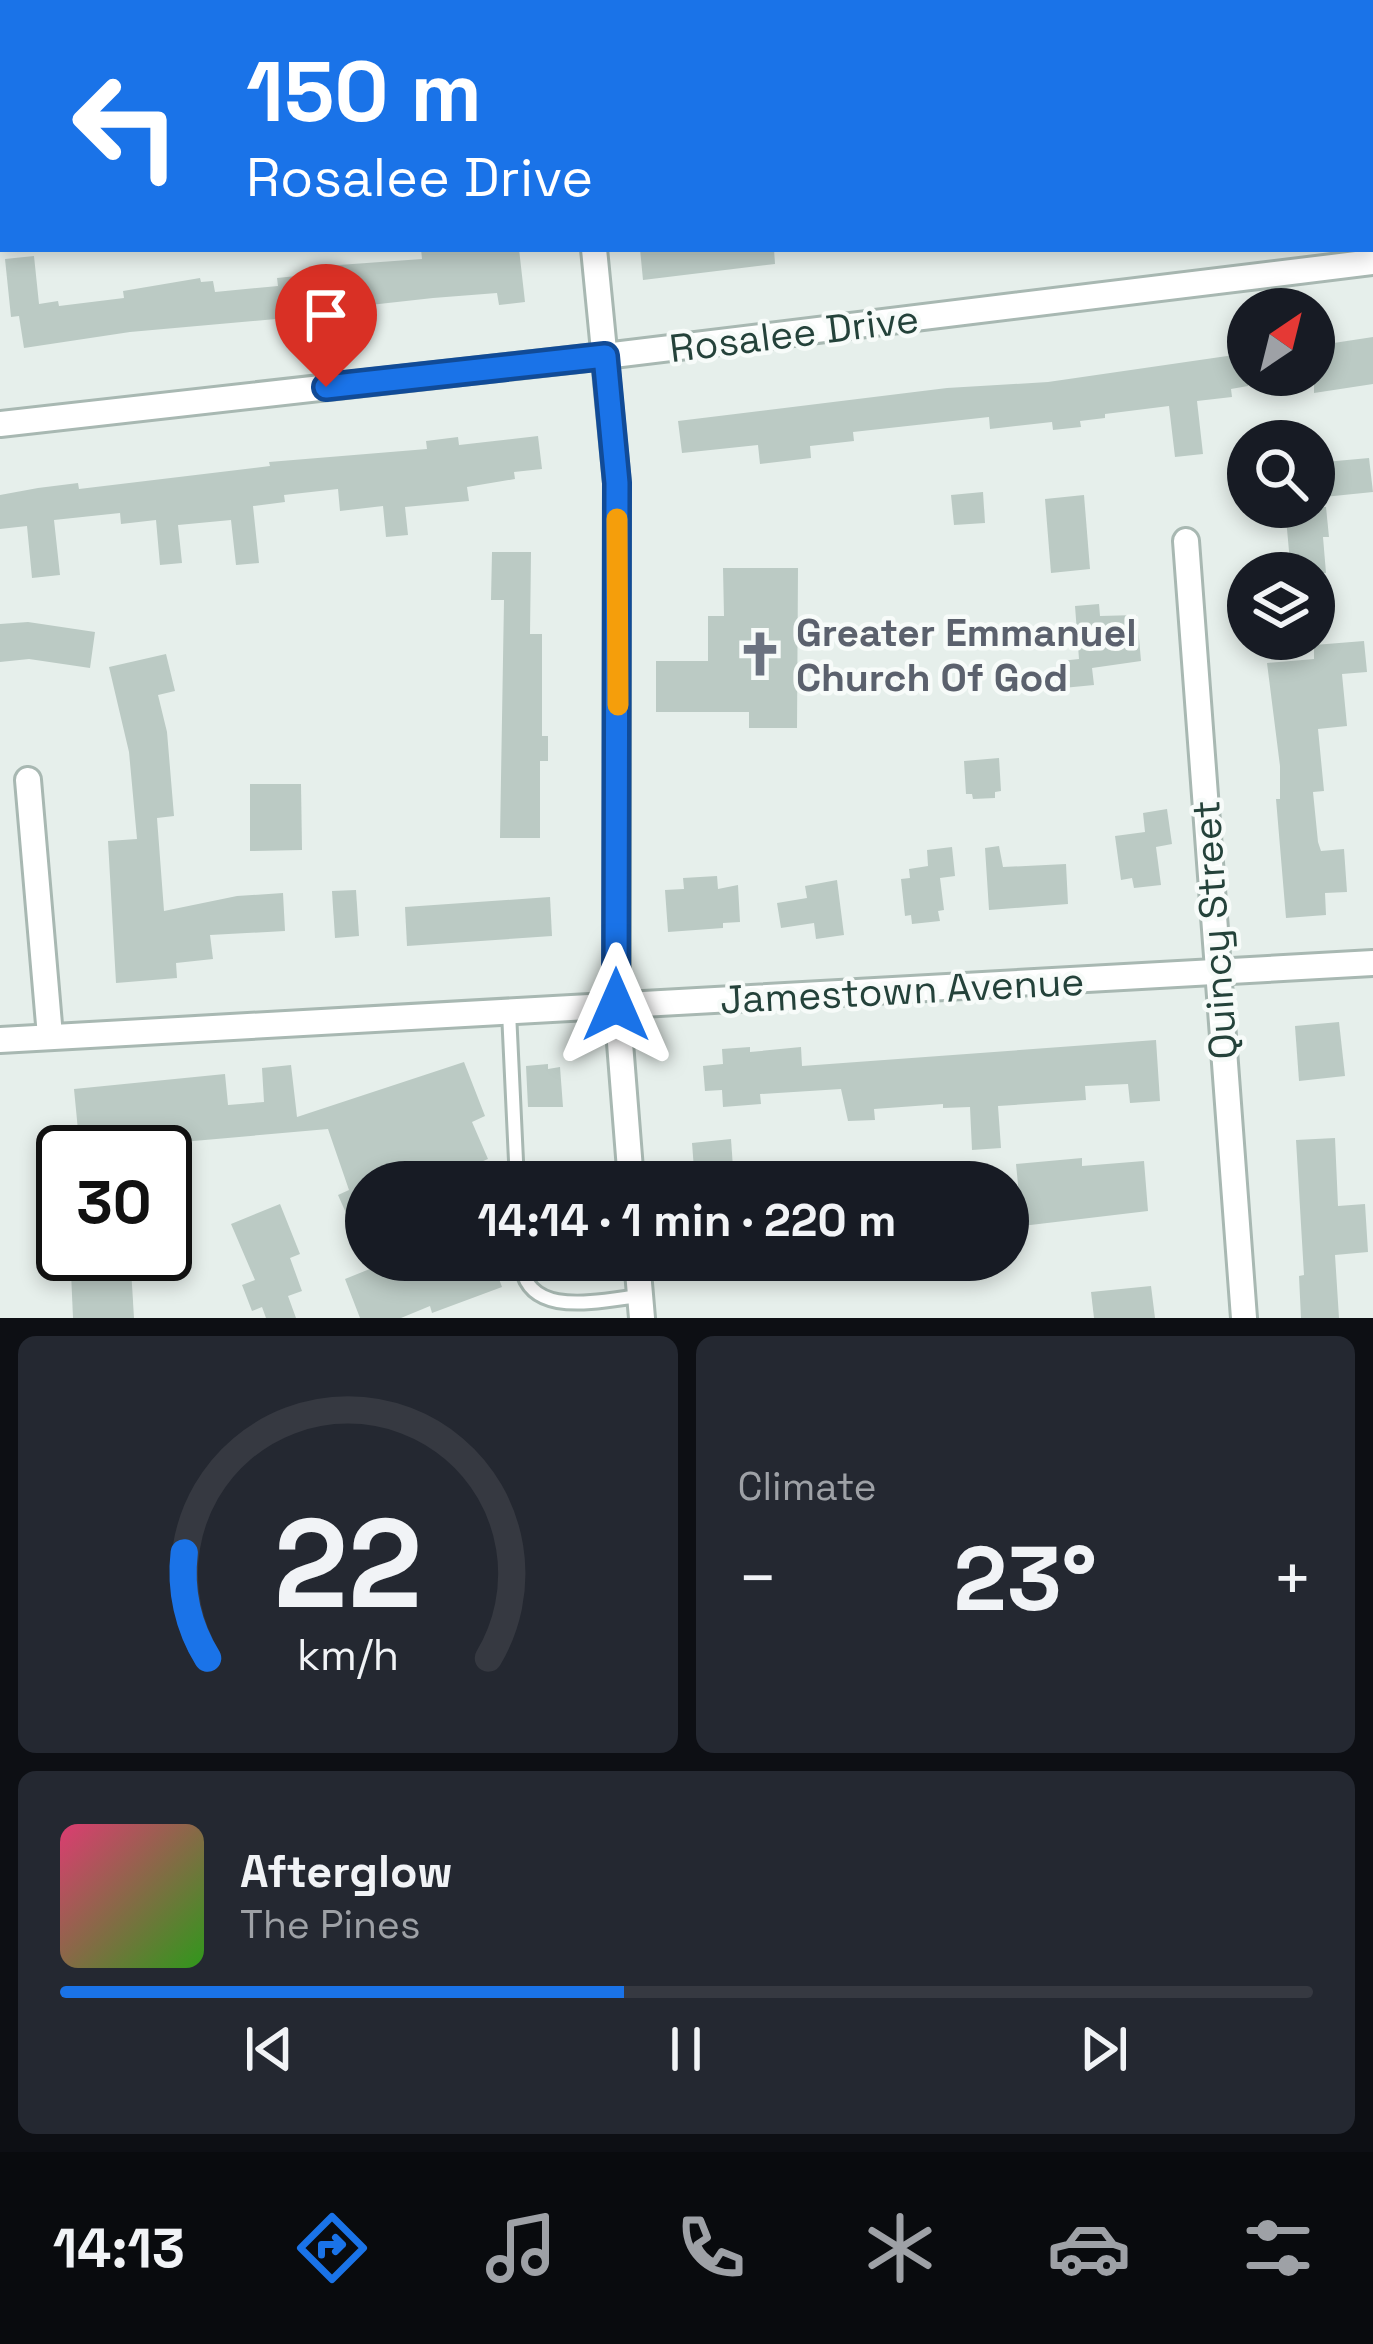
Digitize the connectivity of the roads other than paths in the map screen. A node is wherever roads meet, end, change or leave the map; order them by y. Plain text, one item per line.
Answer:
1 (594, 252) edge
2 (1373, 262) edge
3 (605, 356) junction
4 (0, 424) edge
5 (1186, 541) dead end
6 (28, 780) dead end
7 (1373, 963) edge
8 (1216, 973) junction
9 (616, 1005) junction
10 (509, 1011) junction
11 (50, 1036) junction
12 (0, 1040) edge
13 (516, 1161) edge
14 (629, 1161) edge
15 (525, 1281) edge
16 (640, 1307) edge
17 (1244, 1318) edge

1 - 3 street
2 - 3 street, Rosalee Drive
3 - 4 street, Rosalee Drive
3 - 9 street
5 - 8 street, Quincy Street
6 - 11 street
7 - 8 street, Jamestown Avenue
8 - 9 street, Jamestown Avenue
8 - 17 street, Quincy Street
9 - 10 street, Jamestown Avenue
9 - 14 street
10 - 11 street, Jamestown Avenue
10 - 13 lane
11 - 12 street, Jamestown Avenue
15 - 16 lane

